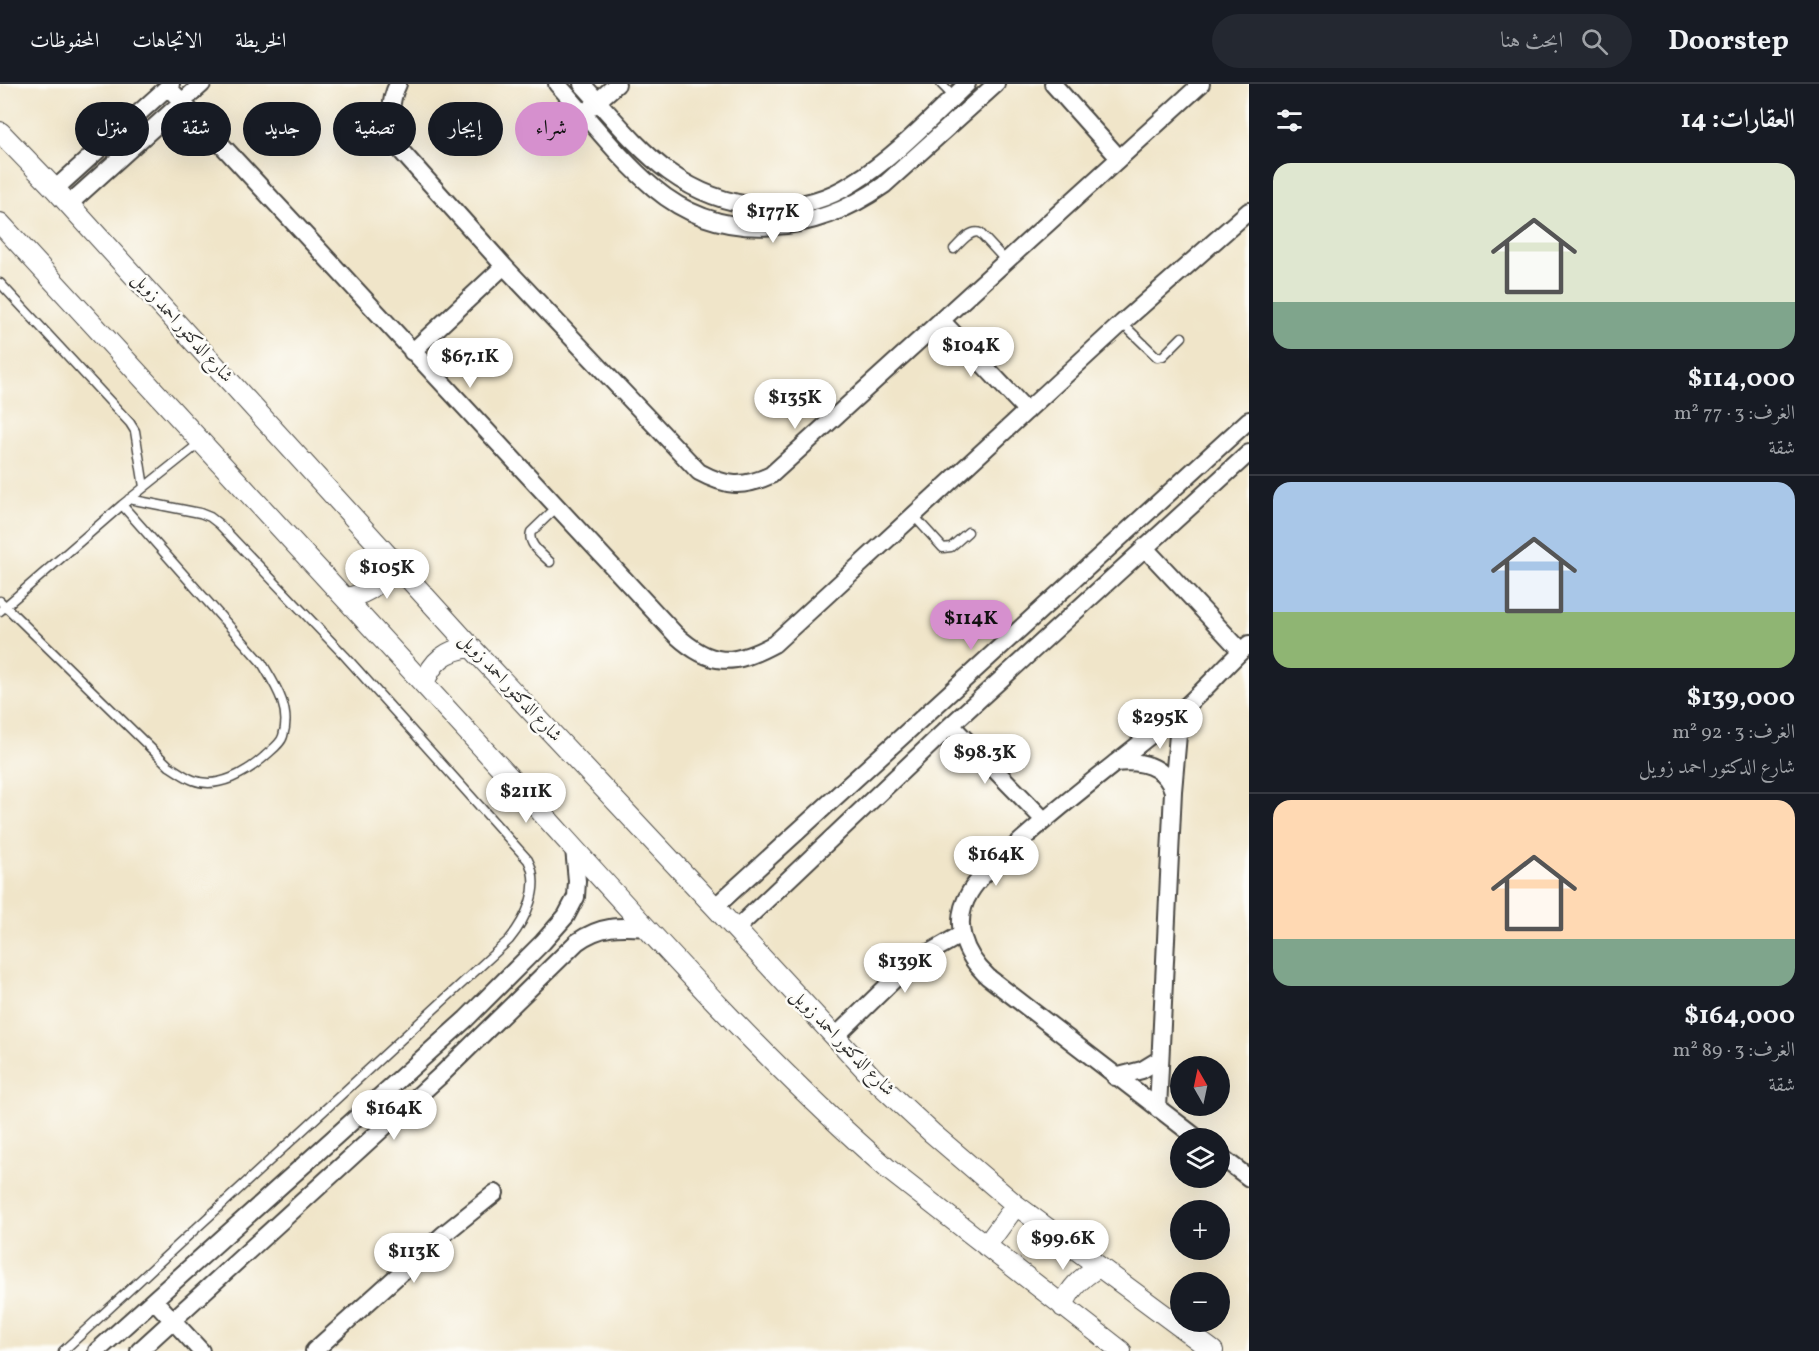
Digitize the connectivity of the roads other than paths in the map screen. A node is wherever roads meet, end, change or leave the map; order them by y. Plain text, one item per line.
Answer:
1 (202, 84) edge
2 (398, 84) edge
3 (557, 84) edge
4 (582, 84) edge
5 (617, 84) edge
6 (941, 84) edge
7 (967, 84) edge
8 (996, 84) edge
9 (1053, 84) edge
10 (1201, 84) edge
11 (169, 85) edge
12 (953, 96) junction
13 (598, 101) junction
14 (182, 102) joint
15 (573, 102) edge
16 (588, 110) edge
17 (588, 118) edge
18 (161, 121) edge
19 (0, 132) edge
20 (231, 155) edge
21 (1119, 158) junction
22 (56, 189) junction
23 (69, 204) junction
24 (1249, 211) edge
25 (0, 223) edge
26 (954, 249) dead end
27 (1006, 261) junction
28 (504, 266) junction
29 (0, 283) edge
30 (941, 320) junction
31 (1122, 323) junction
32 (1182, 337) dead end
33 (412, 352) junction
34 (1027, 411) junction
35 (1249, 420) edge
36 (201, 442) junction
37 (1249, 453) edge
38 (144, 488) junction
39 (125, 502) junction
40 (557, 507) junction
41 (914, 516) junction
42 (968, 532) dead end
43 (1144, 548) junction
44 (392, 558) junction
45 (550, 562) dead end
46 (345, 598) junction
47 (2, 606) edge
48 (471, 647) junction
49 (1245, 648) edge
50 (424, 684) junction
51 (1180, 712) junction
52 (951, 725) junction
53 (1115, 763) junction
54 (1173, 791) junction
55 (1044, 820) junction
56 (574, 848) junction
57 (716, 907) junction
58 (647, 928) junction
59 (736, 929) junction
60 (962, 934) junction
61 (466, 1019) junction
62 (483, 1036) junction
63 (835, 1037) junction
64 (1160, 1059) junction
65 (1115, 1077) junction
66 (1158, 1108) junction
67 (1184, 1128) edge
68 (1230, 1164) edge
69 (1249, 1178) edge
70 (495, 1193) dead end
71 (1016, 1205) junction
72 (986, 1246) junction
73 (1100, 1267) junction
74 (154, 1300) junction
75 (1063, 1307) junction
76 (172, 1321) junction
77 (63, 1351) edge
78 (97, 1351) edge
79 (139, 1351) edge
80 (201, 1351) edge
81 (314, 1351) edge
82 (1121, 1351) edge
83 (1213, 1351) edge

1 - 14 street
2 - 28 street
3 - 15 street
4 - 13 street
5 - 13 street
6 - 12 lane
7 - 12 street
8 - 17 street
9 - 21 street
10 - 21 street
11 - 14 street
11 - 22 street
12 - 13 street
13 - 16 street
18 - 23 street
19 - 22 street, شارع الدكتور احمد زويل
20 - 33 street
21 - 27 street
22 - 23 street, شارع الدكتور احمد زويل
23 - 44 street, شارع الدكتور احمد زويل
24 - 31 street
25 - 36 street
26 - 27 lane
27 - 30 street
28 - 30 street
28 - 33 street
29 - 38 lane
30 - 34 street
31 - 32 lane
31 - 34 street
33 - 40 street
34 - 41 street
35 - 57 street
36 - 38 lane
36 - 46 street
37 - 43 street
38 - 39 lane
39 - 47 lane
39 - 47 lane
39 - 77 lane
40 - 41 street
40 - 45 lane
41 - 42 lane
43 - 49 street
43 - 52 street
44 - 46 street
44 - 48 street, شارع الدكتور احمد زويل
46 - 50 street
48 - 50 street
48 - 57 street, شارع الدكتور احمد زويل
49 - 51 street
50 - 56 street
51 - 53 street
51 - 54 street
52 - 55 street
52 - 59 street
53 - 54 street
53 - 55 street
54 - 64 street
55 - 60 street
56 - 58 street
56 - 61 street
57 - 59 street, شارع الدكتور احمد زويل
58 - 62 street
58 - 72 street
59 - 63 street, شارع الدكتور احمد زويل
60 - 63 street
60 - 65 street
61 - 62 street
61 - 74 street
62 - 76 street
63 - 71 street, شارع الدكتور احمد زويل
64 - 65 street
64 - 66 street
65 - 66 street
66 - 67 street
68 - 69 street
70 - 81 street
71 - 72 street
71 - 73 street, شارع الدكتور احمد زويل
72 - 75 street
73 - 75 street
73 - 83 street, شارع الدكتور احمد زويل
74 - 76 street
74 - 78 street
75 - 82 street
76 - 79 street
76 - 80 street

